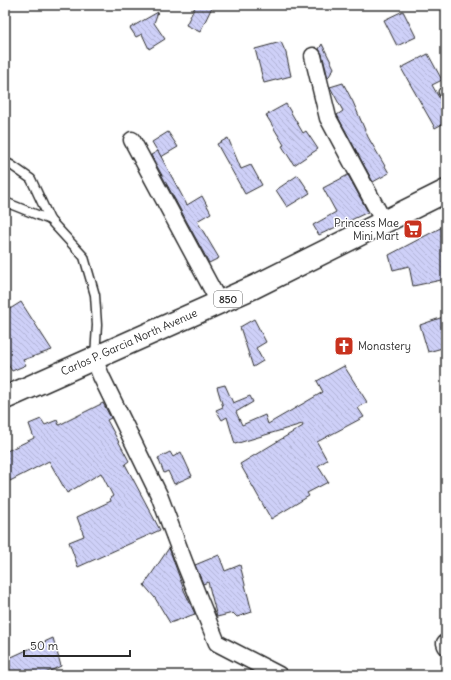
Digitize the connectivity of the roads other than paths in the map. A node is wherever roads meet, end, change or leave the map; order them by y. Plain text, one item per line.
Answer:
1 (313, 56) dead end
2 (132, 140) dead end
3 (5, 162) edge
4 (446, 191) edge
5 (5, 202) edge
6 (50, 220) junction
7 (384, 222) junction
8 (219, 302) junction
9 (94, 358) junction
10 (5, 398) edge
11 (279, 675) edge

1 - 7 street
2 - 8 street
3 - 6 lane
4 - 7 main road, Carlos P. Garcia North Avenue / 850
5 - 6 lane
6 - 9 lane
7 - 8 main road, Carlos P. Garcia North Avenue / 850
8 - 9 main road, Carlos P. Garcia North Avenue / 850
9 - 10 main road, Carlos P. Garcia North Avenue / 850
9 - 11 street

